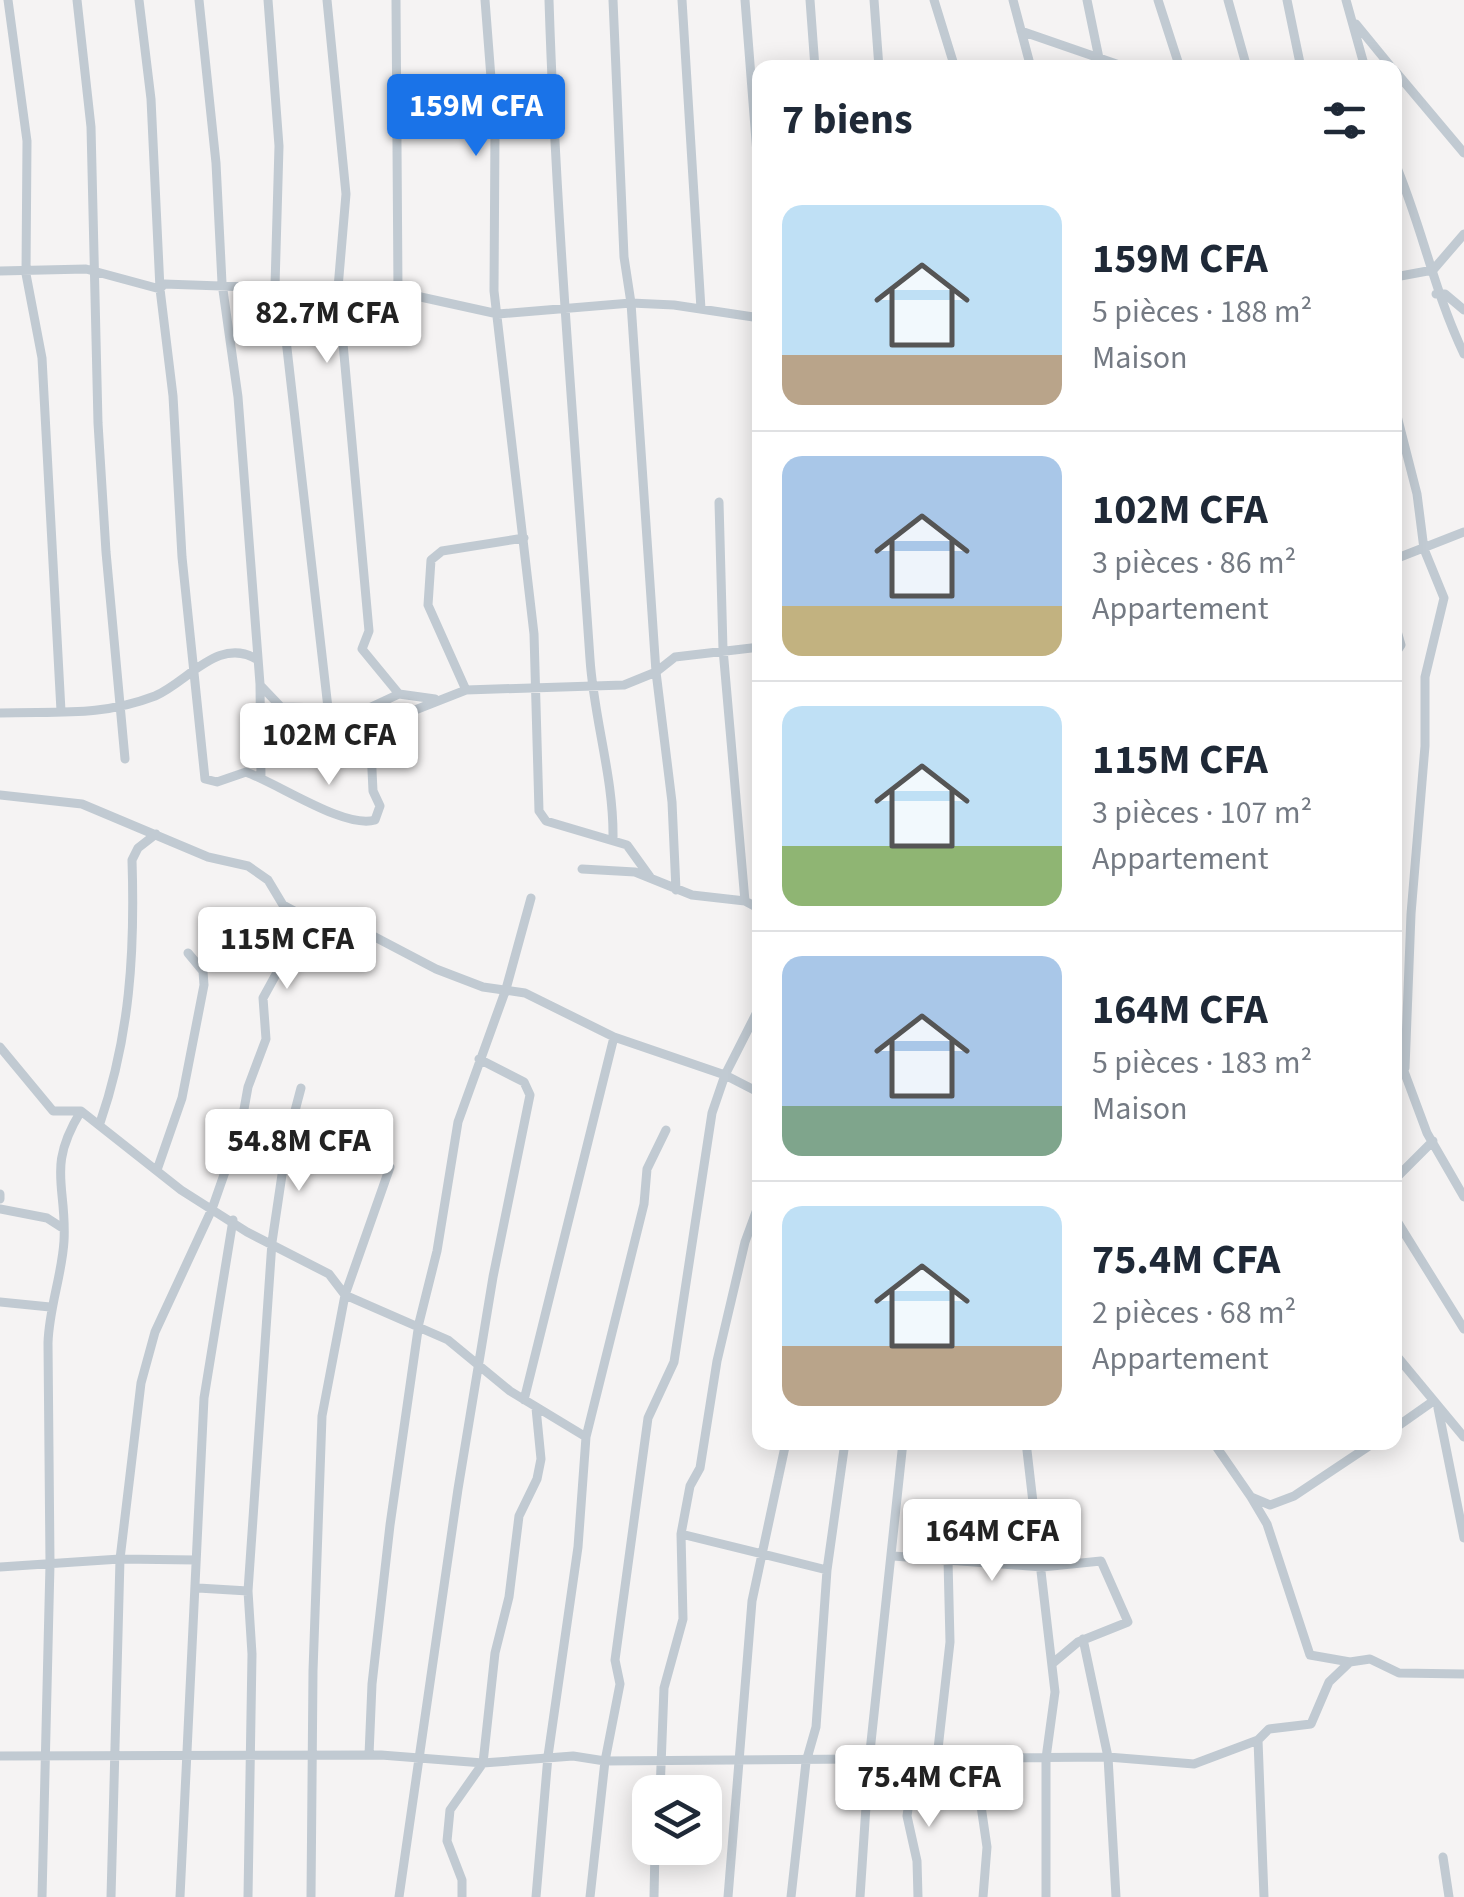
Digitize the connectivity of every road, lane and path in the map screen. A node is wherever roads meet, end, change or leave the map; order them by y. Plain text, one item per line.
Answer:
1 (8, 0) edge
2 (77, 0) edge
3 (139, 0) edge
4 (199, 0) edge
5 (268, 0) edge
6 (327, 0) edge
7 (396, 0) edge
8 (484, 0) edge
9 (549, 0) edge
10 (613, 0) edge
11 (682, 0) edge
12 (745, 0) edge
13 (810, 0) edge
14 (874, 0) edge
15 (934, 0) edge
16 (1013, 0) edge
17 (1087, 0) edge
18 (1158, 0) edge
19 (1228, 0) edge
20 (1287, 0) edge
21 (1346, 0) edge
22 (1350, 18) junction
23 (1021, 32) junction
24 (1098, 54) junction
25 (814, 60) edge
26 (878, 60) edge
27 (953, 60) edge
28 (1028, 60) edge
29 (1099, 60) edge
30 (1111, 60) edge
31 (1177, 60) edge
32 (1246, 60) edge
33 (1298, 60) edge
34 (1363, 60) edge
35 (1386, 60) edge
36 (1402, 79) edge
37 (752, 90) edge
38 (1464, 153) edge
39 (1402, 183) edge
40 (1464, 234) edge
41 (1433, 270) junction
42 (0, 271) edge
43 (95, 272) junction
44 (26, 274) junction
45 (1402, 276) edge
46 (222, 284) junction
47 (277, 286) junction
48 (338, 288) junction
49 (160, 289) junction
50 (398, 292) junction
51 (1441, 294) junction
52 (1464, 294) edge
53 (631, 304) junction
54 (700, 309) junction
55 (568, 310) junction
56 (1464, 310) edge
57 (498, 314) junction
58 (752, 317) edge
59 (1464, 354) edge
60 (1402, 435) edge
61 (718, 502) dead end
62 (1464, 532) edge
63 (524, 538) junction
64 (1424, 549) junction
65 (1402, 557) edge
66 (752, 648) edge
67 (723, 649) junction
68 (258, 660) junction
69 (656, 672) junction
70 (194, 675) junction
71 (260, 684) junction
72 (592, 684) junction
73 (466, 690) junction
74 (536, 691) junction
75 (399, 694) junction
76 (435, 700) junction
77 (120, 708) junction
78 (328, 708) junction
79 (62, 711) junction
80 (0, 712) edge
81 (372, 719) junction
82 (126, 759) dead end
83 (261, 778) junction
84 (0, 795) edge
85 (156, 834) junction
86 (612, 839) junction
87 (582, 868) dead end
88 (650, 877) junction
89 (676, 890) junction
90 (532, 898) dead end
91 (745, 901) junction
92 (752, 904) edge
93 (306, 918) junction
94 (188, 953) dead end
95 (506, 988) junction
96 (752, 1022) edge
97 (614, 1037) junction
98 (0, 1048) edge
99 (479, 1060) junction
100 (1402, 1062) edge
101 (1405, 1068) junction
102 (725, 1075) junction
103 (301, 1088) dead end
104 (752, 1088) edge
105 (82, 1110) junction
106 (100, 1122) junction
107 (666, 1130) dead end
108 (1433, 1141) junction
109 (390, 1167) dead end
110 (157, 1170) junction
111 (1402, 1173) edge
112 (1464, 1197) edge
113 (0, 1209) edge
114 (212, 1209) junction
115 (233, 1220) junction
116 (752, 1223) edge
117 (1402, 1229) edge
118 (62, 1230) junction
119 (272, 1242) junction
120 (345, 1295) junction
121 (0, 1302) edge
122 (50, 1308) junction
123 (419, 1323) junction
124 (1464, 1329) edge
125 (1402, 1363) edge
126 (478, 1367) junction
127 (524, 1400) junction
128 (1435, 1405) junction
129 (536, 1408) junction
130 (1402, 1424) edge
131 (586, 1437) junction
132 (1464, 1438) edge
133 (784, 1450) edge
134 (844, 1450) edge
135 (902, 1450) edge
136 (1027, 1450) edge
137 (1219, 1450) edge
138 (1362, 1450) edge
139 (1251, 1497) junction
140 (680, 1534) junction
141 (1464, 1538) edge
142 (763, 1554) junction
143 (893, 1556) junction
144 (120, 1559) junction
145 (196, 1560) junction
146 (948, 1560) junction
147 (50, 1564) junction
148 (0, 1567) edge
149 (1042, 1567) junction
150 (826, 1570) junction
151 (198, 1588) junction
152 (248, 1591) junction
153 (1083, 1639) junction
154 (1053, 1662) junction
155 (1350, 1662) junction
156 (1464, 1674) edge
157 (1258, 1740) junction
158 (251, 1754) junction
159 (314, 1754) junction
160 (369, 1755) junction
161 (0, 1756) edge
162 (188, 1756) junction
163 (419, 1756) junction
164 (548, 1756) junction
165 (1108, 1757) junction
166 (46, 1758) junction
167 (115, 1758) junction
168 (937, 1758) junction
169 (974, 1758) junction
170 (1046, 1758) junction
171 (740, 1759) junction
172 (914, 1760) junction
173 (605, 1761) junction
174 (658, 1761) junction
175 (869, 1761) junction
176 (806, 1762) junction
177 (483, 1763) junction
178 (659, 1775) edge
179 (1442, 1857) dead end
180 (655, 1865) edge
181 (42, 1897) edge
182 (111, 1897) edge
183 (180, 1897) edge
184 (248, 1897) edge
185 (312, 1897) edge
186 (399, 1897) edge
187 (462, 1897) edge
188 (536, 1897) edge
189 (590, 1897) edge
190 (654, 1897) edge
191 (728, 1897) edge
192 (791, 1897) edge
193 (860, 1897) edge
194 (918, 1897) edge
195 (983, 1897) edge
196 (1046, 1897) edge
197 (1116, 1897) edge
198 (1264, 1897) edge
199 (1449, 1897) edge

1 - 44 street
2 - 43 street
3 - 49 street
4 - 46 street
5 - 47 street
6 - 48 street
7 - 50 street
8 - 57 street
9 - 55 street
10 - 53 street
11 - 54 street
12 - 37 street
13 - 25 street
14 - 26 street
15 - 27 street
16 - 23 street
17 - 24 street
18 - 31 street
19 - 32 street
20 - 33 street
21 - 22 street
22 - 34 street
22 - 35 street
23 - 24 street
23 - 28 street
24 - 29 street
24 - 30 street
36 - 38 street
39 - 41 street
40 - 41 street
41 - 45 street
41 - 51 street
42 - 44 street
43 - 44 street
43 - 49 street
43 - 77 street
44 - 79 street
46 - 47 street
46 - 49 street
46 - 68 street
47 - 48 street
47 - 78 street
48 - 50 street
48 - 75 street
49 - 70 street
50 - 57 street
51 - 52 street
51 - 56 street
51 - 59 street
53 - 54 street
53 - 55 street
53 - 69 street
54 - 58 street
55 - 57 street
55 - 72 street
57 - 63 street
60 - 64 street
61 - 67 street
62 - 64 street
63 - 73 street
63 - 74 street
64 - 65 street
64 - 101 street
66 - 67 street
67 - 69 street
67 - 91 street
68 - 70 street
68 - 71 street
69 - 72 street
69 - 89 street
70 - 77 street
70 - 83 street
71 - 78 street
71 - 83 street
72 - 74 street
72 - 86 street
73 - 74 street
73 - 76 street
74 - 86 street
75 - 76 street
75 - 81 street
76 - 81 street
77 - 79 street
77 - 82 street
78 - 81 street
79 - 80 street
81 - 83 street
84 - 85 street
85 - 93 street
85 - 106 street
86 - 88 street
87 - 88 street
88 - 89 street
89 - 91 street
90 - 95 street
91 - 92 street
93 - 95 street
93 - 114 street
94 - 110 street
95 - 97 street
95 - 99 street
96 - 102 street
97 - 102 street
97 - 127 street
98 - 105 street
99 - 123 street
99 - 126 street
100 - 101 street
101 - 108 street
102 - 104 street
102 - 173 street
103 - 119 street
105 - 106 street
105 - 118 street
106 - 110 street
107 - 131 street
108 - 111 street
108 - 112 street
109 - 120 street
110 - 114 street
113 - 118 street
114 - 115 street
114 - 144 street
115 - 119 street
115 - 145 street
116 - 140 street
117 - 124 street
118 - 122 street
119 - 120 street
119 - 152 street
120 - 123 street
120 - 159 street
121 - 122 street
122 - 147 street
123 - 126 street
123 - 160 street
125 - 128 street
126 - 127 street
126 - 163 street
127 - 129 street
128 - 130 street
128 - 132 street
128 - 141 street
129 - 131 street
129 - 177 street
131 - 164 street
133 - 142 street
134 - 150 street
135 - 143 street
136 - 149 street
137 - 139 street
138 - 139 street
139 - 155 street
140 - 142 street
140 - 174 street
142 - 150 street
142 - 171 street
143 - 146 street
143 - 175 street
144 - 145 street
144 - 147 street
144 - 167 street
145 - 151 street
146 - 149 street
146 - 168 street
147 - 148 street
147 - 166 street
149 - 153 street
149 - 154 street
150 - 176 street
151 - 152 street
151 - 162 street
152 - 158 street
153 - 154 street
153 - 165 street
154 - 170 street
155 - 156 street
155 - 157 street
157 - 165 street
157 - 198 street
158 - 159 street
158 - 162 street
158 - 184 street
159 - 160 street
159 - 185 street
160 - 163 street
161 - 166 street
162 - 167 street
162 - 183 street
163 - 177 street
163 - 186 street
164 - 173 street
164 - 177 street
164 - 188 street
165 - 170 street
165 - 197 street
166 - 167 street
166 - 181 street
167 - 182 street
168 - 169 street
168 - 172 street
169 - 170 street
169 - 195 street
170 - 196 street
171 - 174 street
171 - 176 street
171 - 191 street
172 - 175 street
172 - 194 street
173 - 174 street
173 - 189 street
174 - 178 street
175 - 176 street
175 - 193 street
176 - 192 street
177 - 187 street
179 - 199 street
180 - 190 street

